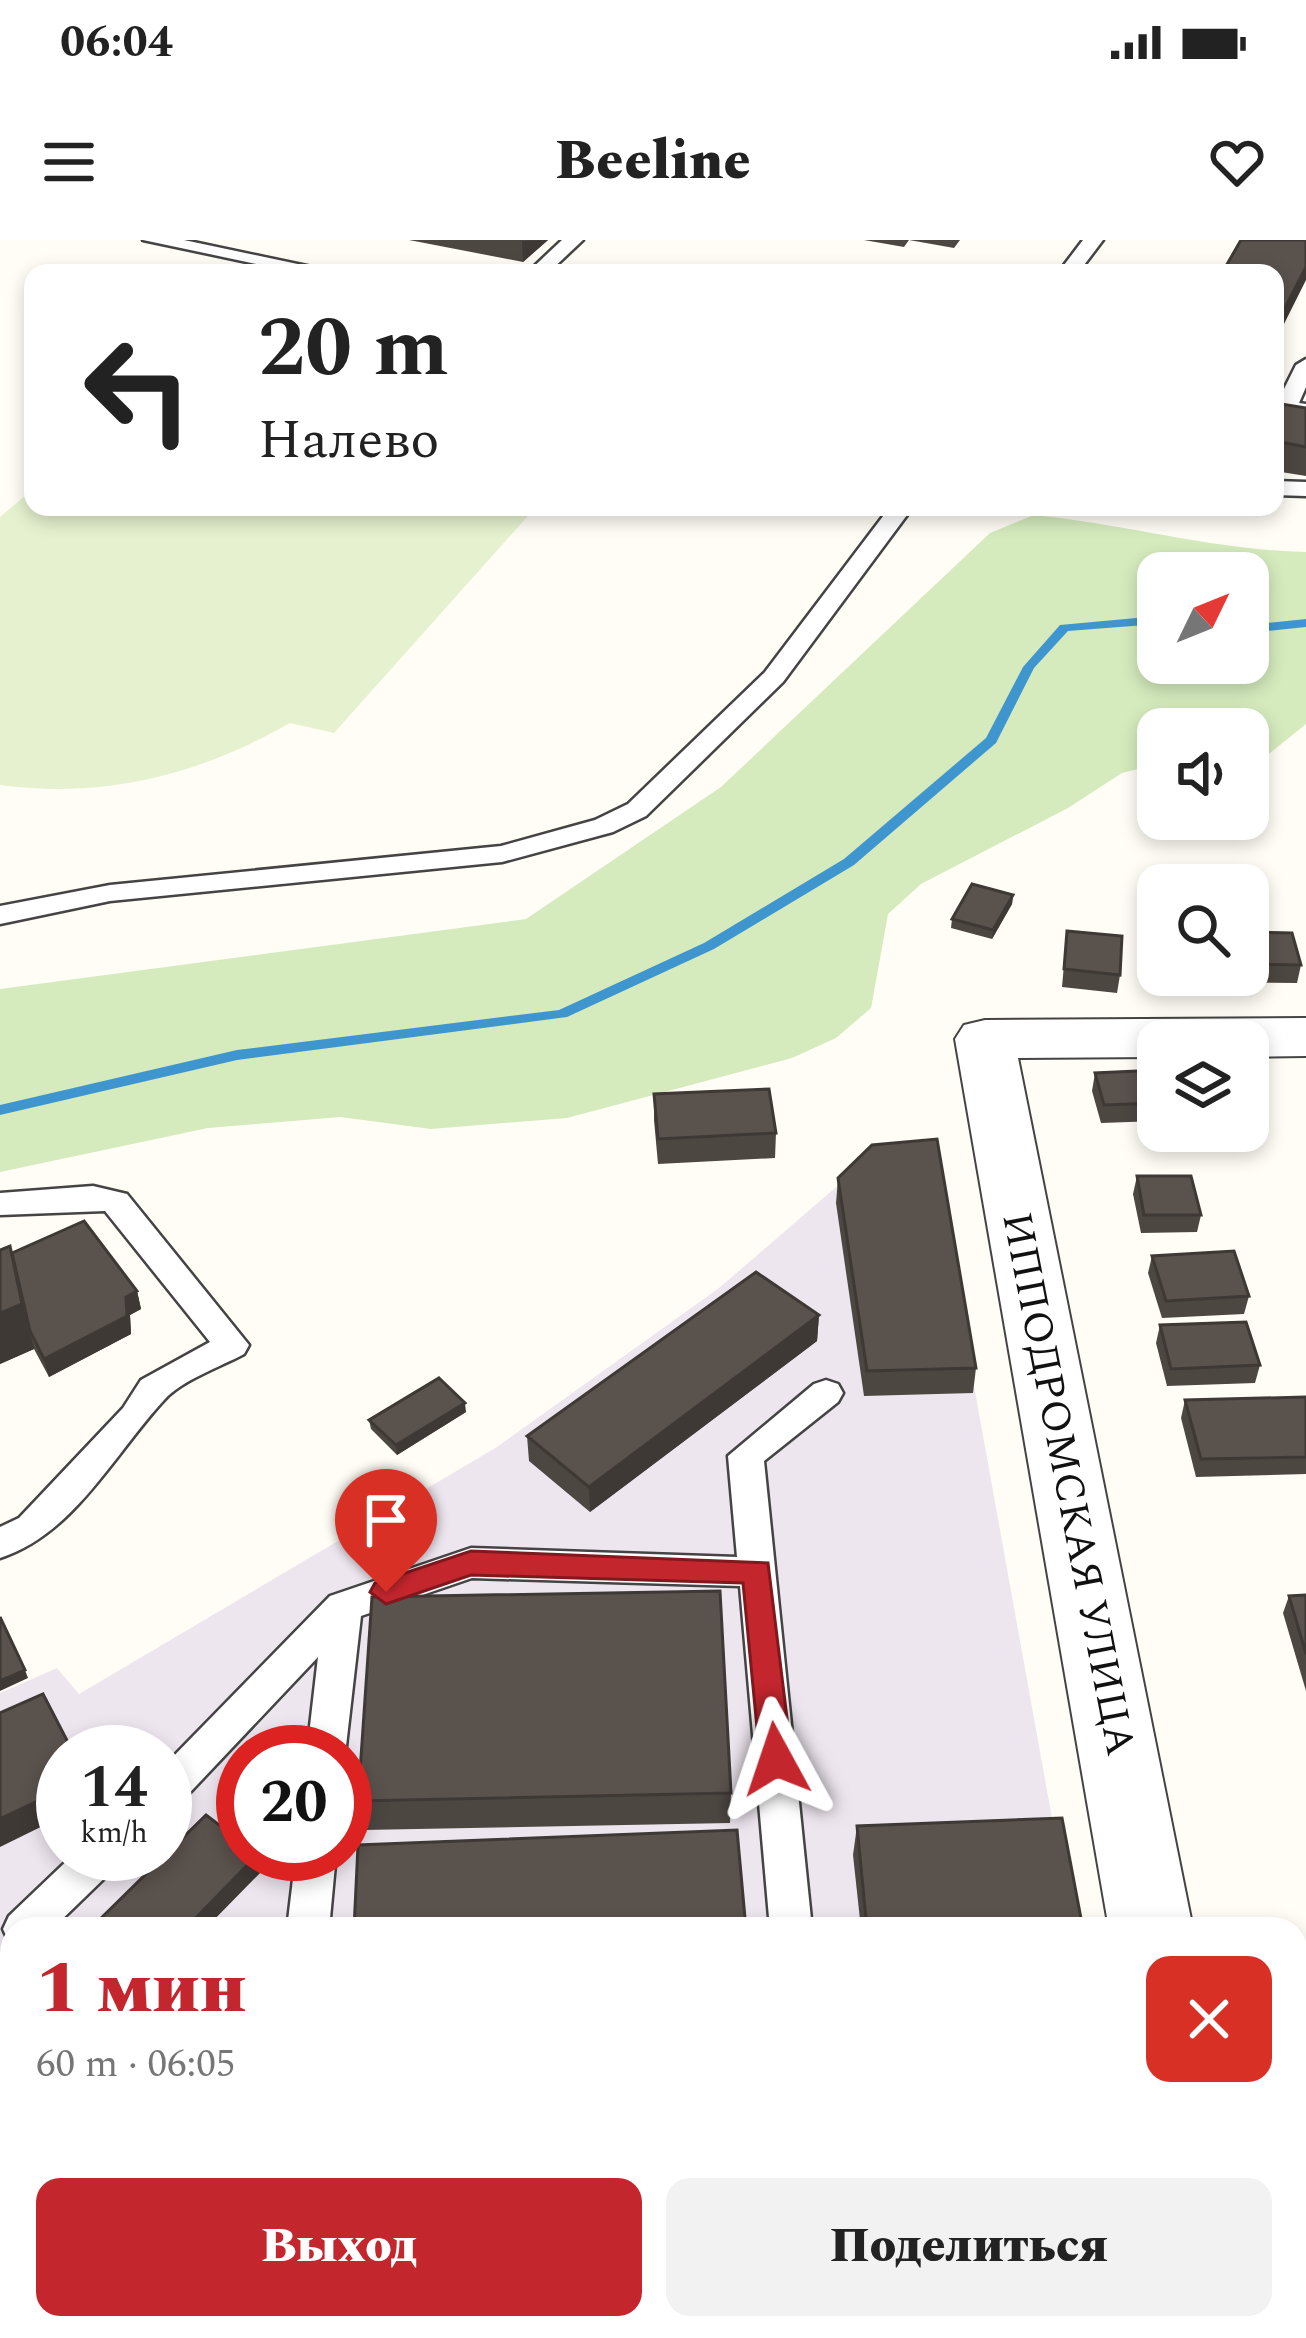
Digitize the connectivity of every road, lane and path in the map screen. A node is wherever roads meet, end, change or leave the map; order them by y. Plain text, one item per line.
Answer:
1 (153, 240) edge
2 (572, 240) edge
3 (1093, 240) edge
4 (282, 264) edge
5 (547, 264) edge
6 (1075, 264) edge
7 (1306, 365) edge
8 (1289, 408) edge
9 (895, 516) edge
10 (0, 915) edge
11 (1306, 1037) edge
12 (0, 1204) edge
13 (826, 1393) dead end
14 (0, 1544) edge
15 (758, 1572) junction
16 (343, 1607) junction
17 (330, 1725) edge
18 (192, 1764) edge
19 (73, 1881) edge
20 (313, 1881) edge
21 (36, 1917) edge
22 (309, 1917) edge
23 (790, 1917) edge
24 (1149, 1917) edge

1 - 4 lane
2 - 5 lane
3 - 6 lane
7 - 8 lane
9 - 10 lane
11 - 24 street, ИППОДРОМСКАЯ УЛИЦА
12 - 14 lane
13 - 15 lane
15 - 16 lane
15 - 23 lane
16 - 17 lane
16 - 18 lane
19 - 21 lane
20 - 22 lane

